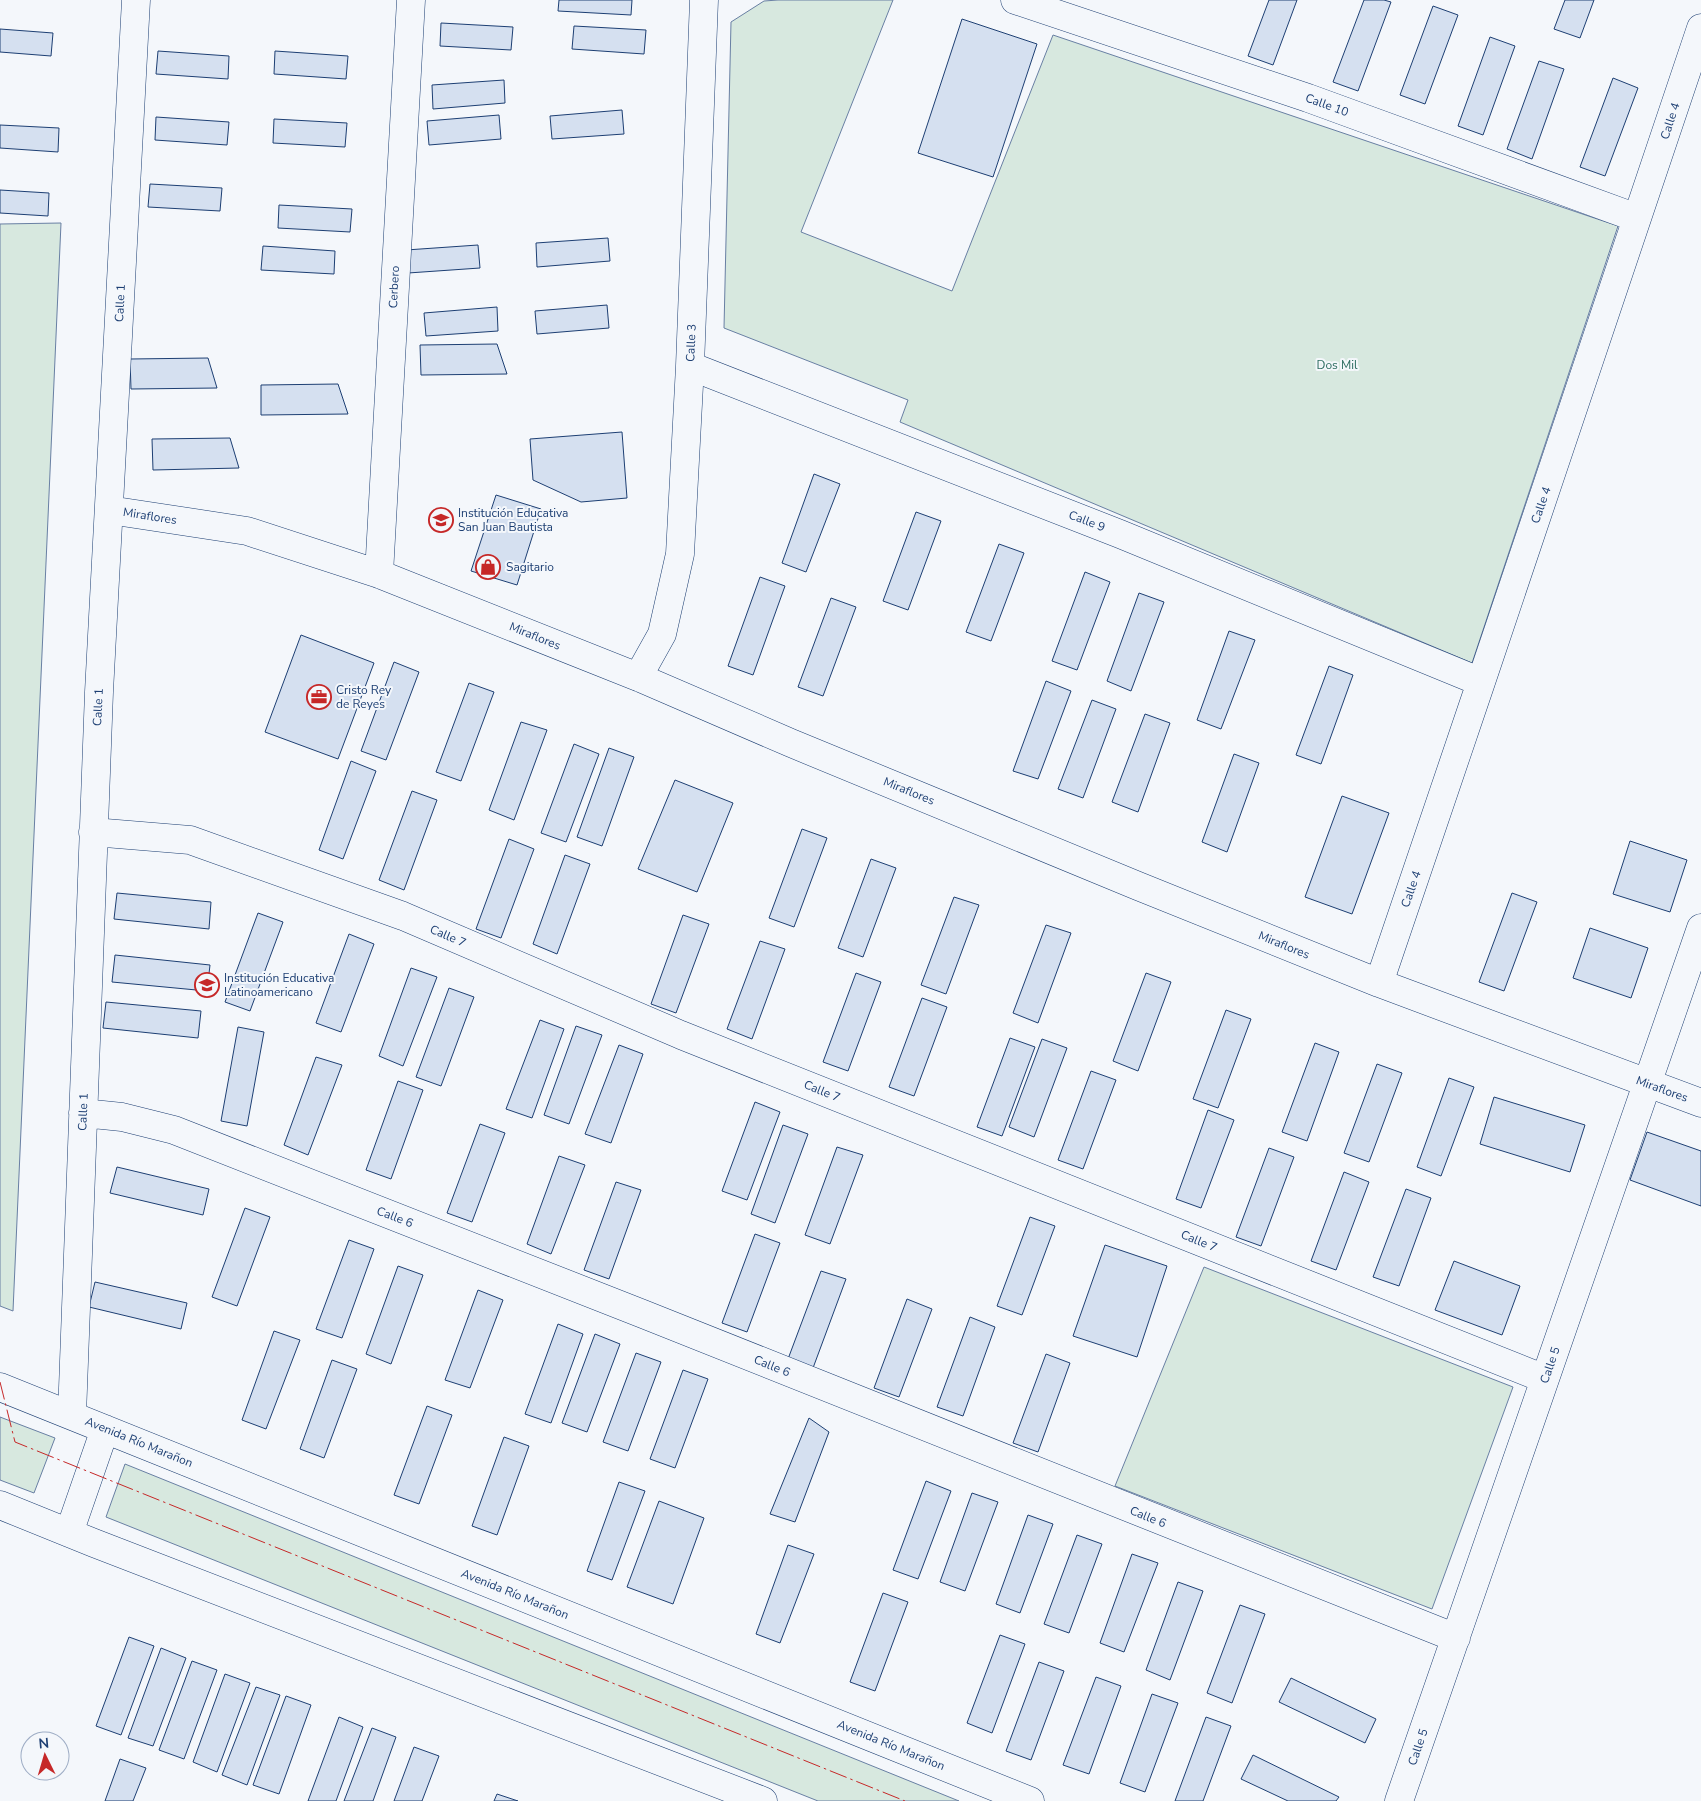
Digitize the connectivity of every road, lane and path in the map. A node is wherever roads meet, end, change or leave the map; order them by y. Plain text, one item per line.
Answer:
1 (136, 0) edge
2 (411, 0) edge
3 (704, 0) edge
4 (1015, 0) edge
5 (1701, 28) edge
6 (1638, 218) junction
7 (690, 366) junction
8 (108, 510) junction
9 (379, 574) junction
10 (638, 677) junction
11 (1481, 682) junction
12 (93, 832) junction
13 (1701, 928) edge
14 (1378, 983) junction
15 (1646, 1084) junction
16 (1701, 1103) edge
17 (83, 1113) junction
18 (1545, 1379) junction
19 (0, 1386) edge
20 (72, 1415) junction
21 (105, 1429) junction
22 (0, 1506) edge
23 (69, 1533) junction
24 (1456, 1638) junction
25 (763, 1801) edge
26 (1030, 1801) edge
27 (1399, 1801) edge

1 - 8 street, Calle 1
2 - 9 street, Cerbero
3 - 7 street, Calle 3
4 - 6 street, Calle 10
5 - 6 street, Calle 4
6 - 11 street, Calle 4
7 - 10 street, Calle 3
7 - 11 street, Calle 9
8 - 9 street, Miraflores
8 - 12 street, Calle 1
9 - 10 street, Miraflores
10 - 14 street, Miraflores
11 - 14 street, Calle 4
12 - 17 street, Calle 1
12 - 18 street, Calle 7
13 - 15 street, Calle 5
14 - 15 street, Miraflores
15 - 16 street, Miraflores
15 - 18 street, Calle 5
17 - 20 street, Calle 1
17 - 24 street, Calle 6
18 - 24 street, Calle 5
19 - 20 street, Avenida Río Marañon
20 - 21 street, Avenida Río Marañon
21 - 23 street
21 - 26 street, Avenida Río Marañon
22 - 23 street
23 - 25 street
24 - 27 street, Calle 5

